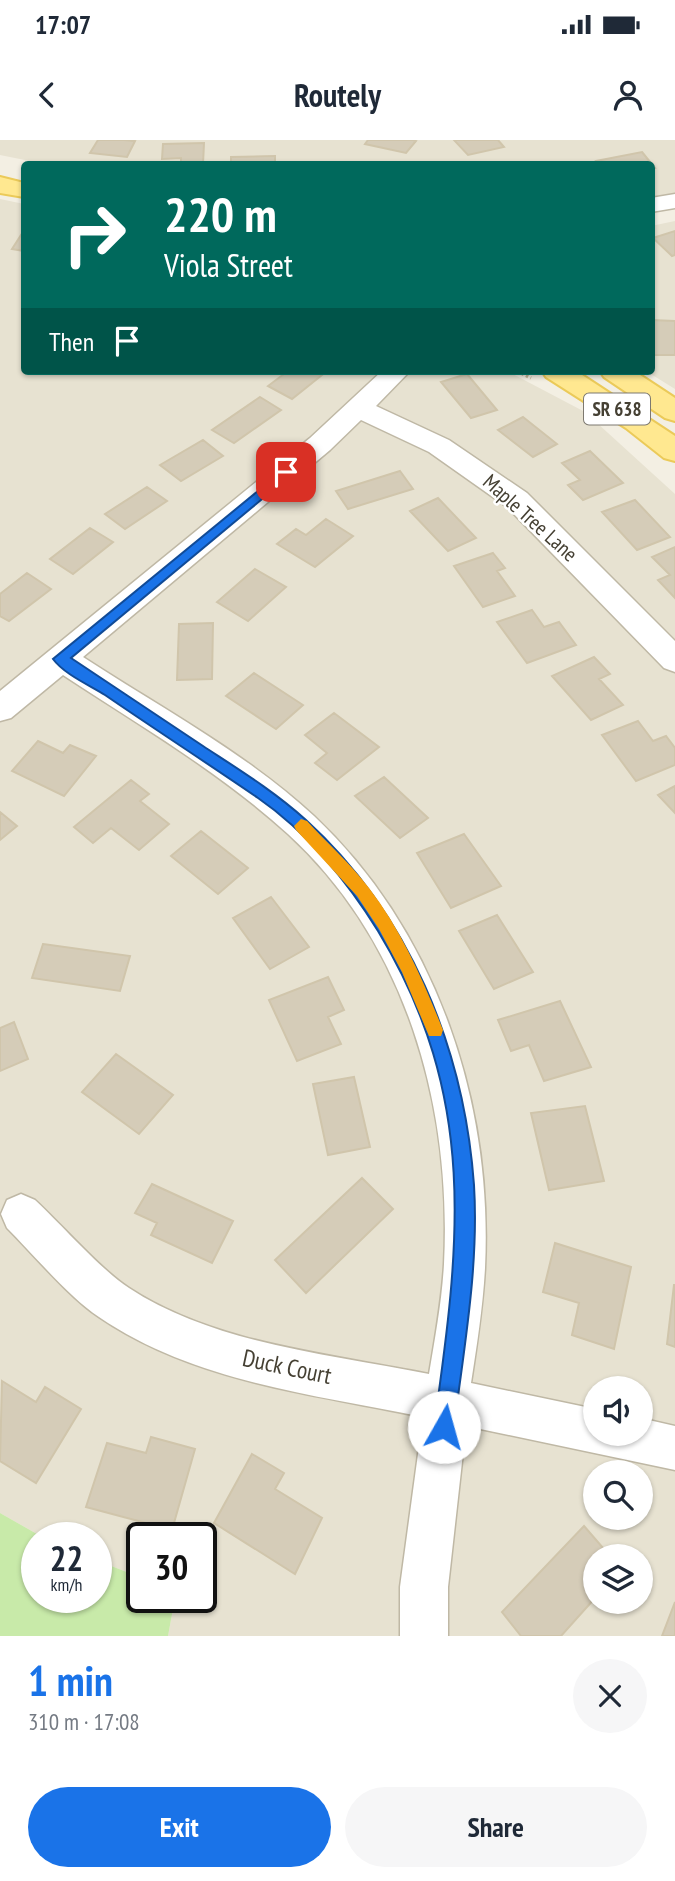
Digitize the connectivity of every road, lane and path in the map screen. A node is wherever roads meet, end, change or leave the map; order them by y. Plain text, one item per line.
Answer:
1 (0, 164) edge
2 (21, 168) edge
3 (0, 185) edge
4 (21, 189) edge
5 (675, 201) edge
6 (655, 204) edge
7 (393, 375) edge
8 (562, 375) edge
9 (620, 375) edge
10 (360, 409) junction
11 (675, 411) edge
12 (675, 451) edge
13 (61, 659) junction
14 (675, 660) edge
15 (0, 709) edge
16 (21, 1214) dead end
17 (447, 1401) junction
18 (583, 1429) edge
19 (653, 1443) edge
20 (675, 1448) edge
21 (424, 1636) edge

1 - 2 main road
3 - 4 main road
5 - 6 street
7 - 10 street
8 - 12 main road, SR 638
9 - 11 main road, SR 638
10 - 13 street
10 - 14 street, Maple Tree Lane
13 - 15 street
13 - 17 street
16 - 17 street, Duck Court
17 - 18 street, Duck Court
17 - 21 street
19 - 20 street

